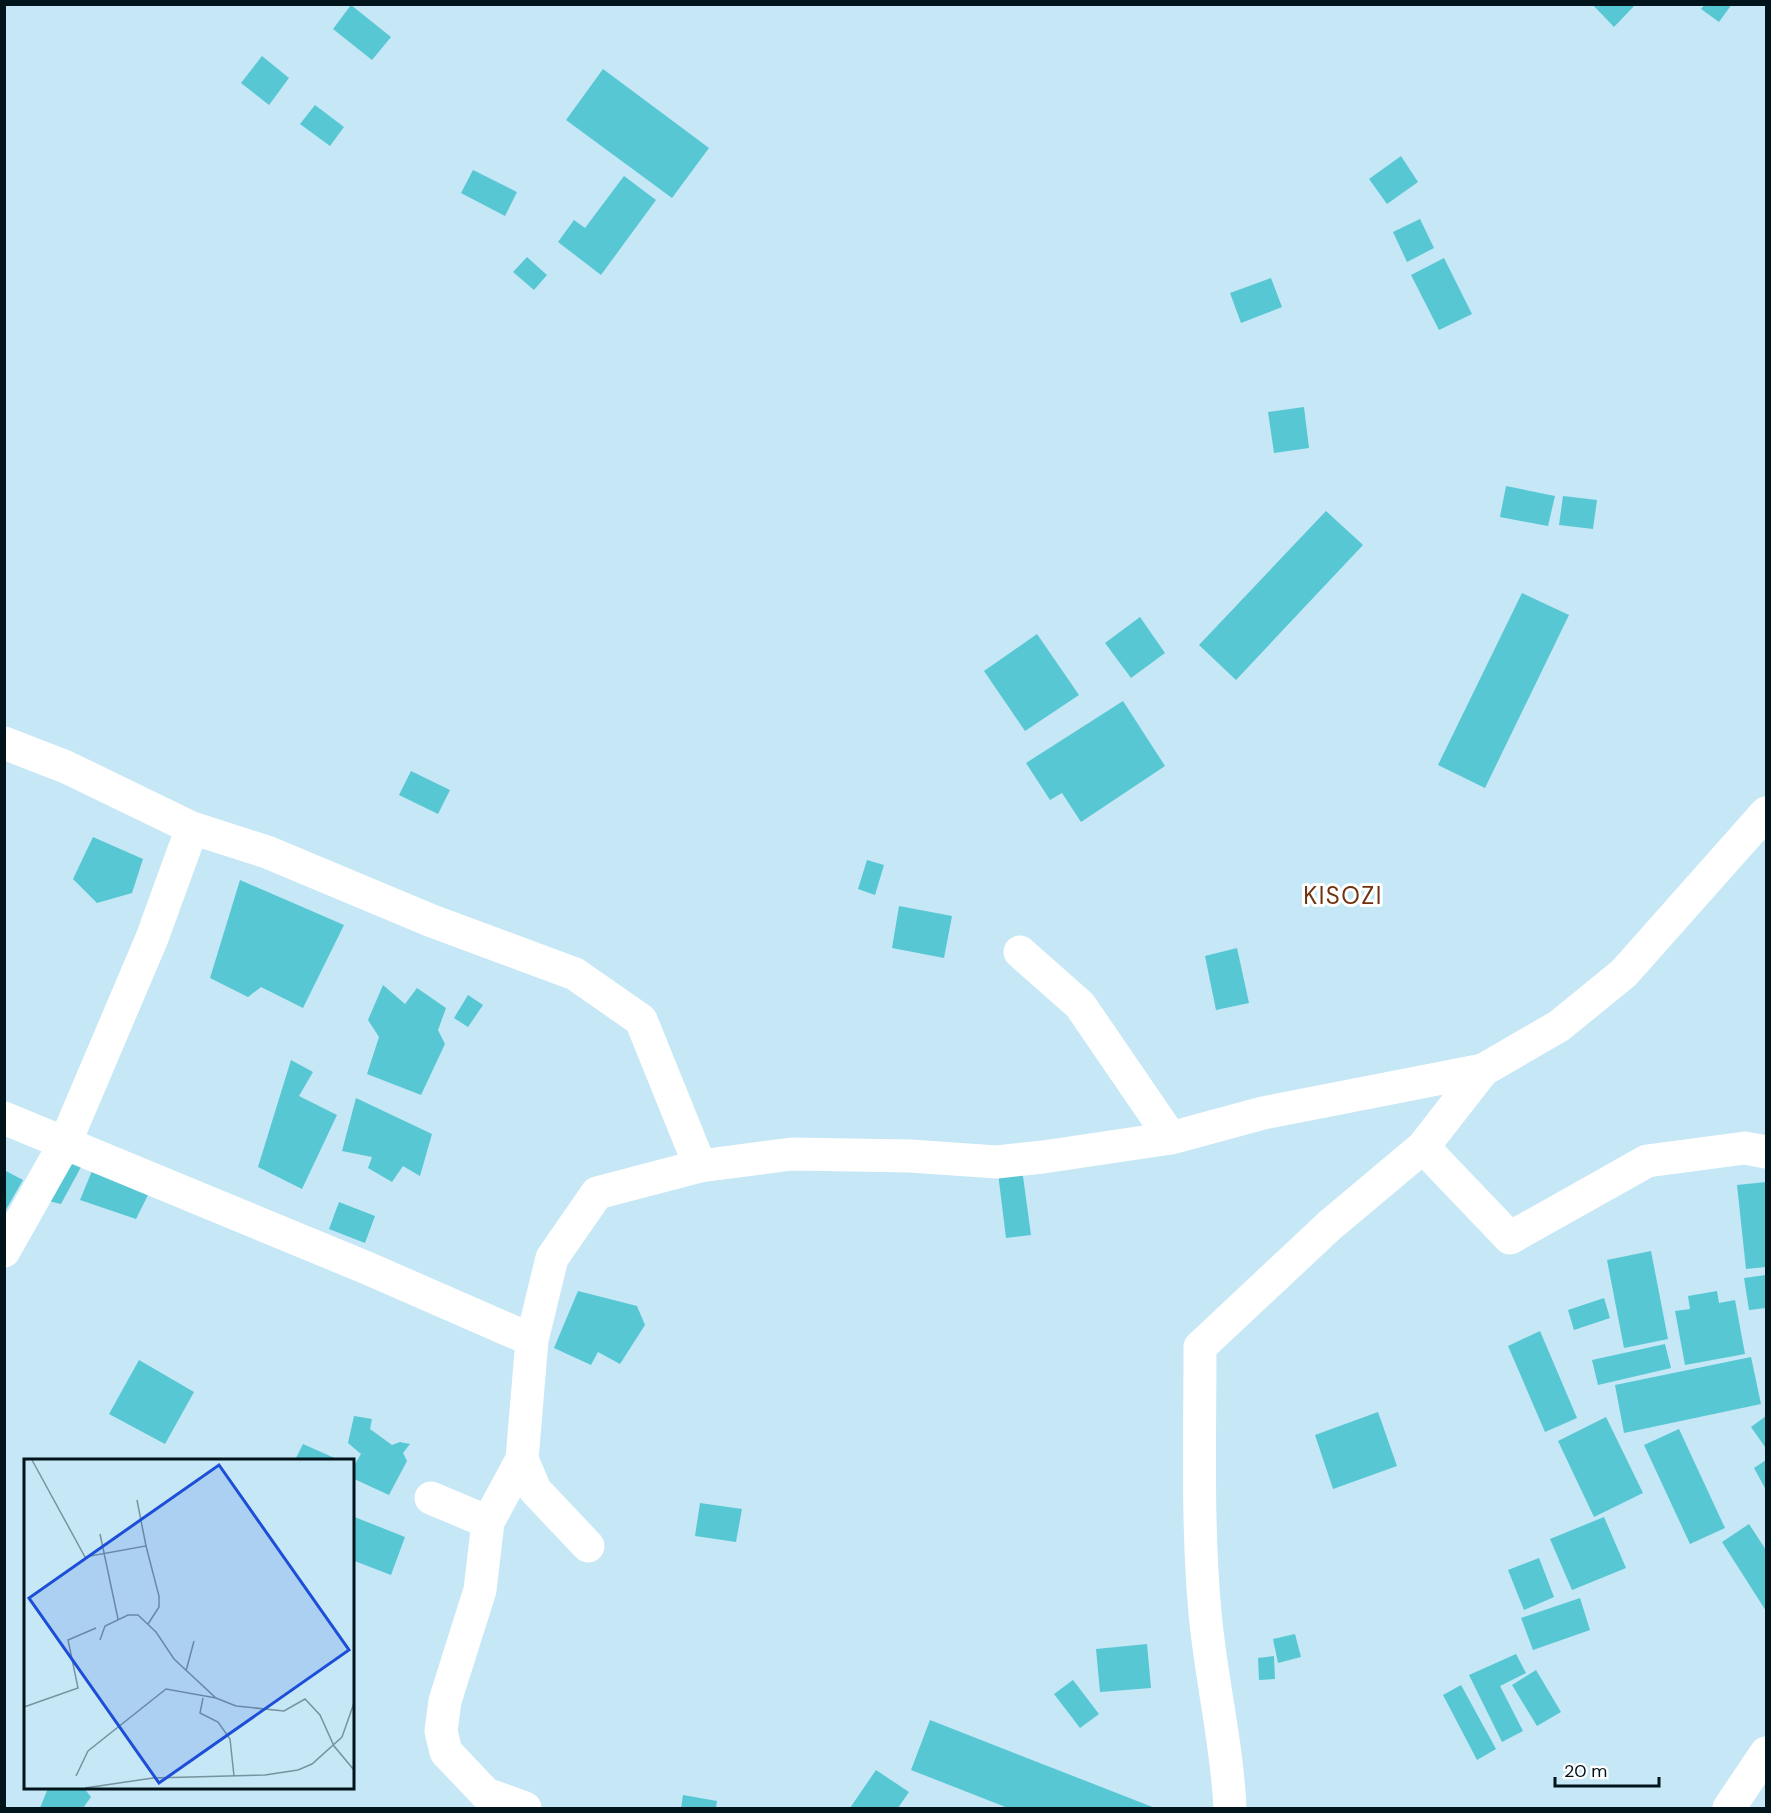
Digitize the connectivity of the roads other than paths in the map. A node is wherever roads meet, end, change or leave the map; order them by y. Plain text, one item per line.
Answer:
1 (4, 743) edge
2 (1767, 813) edge
3 (192, 828) junction
4 (1020, 952) dead end
5 (1483, 1070) junction
6 (4, 1118) edge
7 (1172, 1138) junction
8 (65, 1143) junction
9 (1423, 1147) junction
10 (1767, 1152) edge
11 (700, 1166) junction
12 (4, 1251) edge
13 (532, 1340) junction
14 (522, 1459) junction
15 (431, 1498) dead end
16 (488, 1522) junction
17 (588, 1546) dead end
18 (1767, 1753) edge
19 (525, 1809) edge
20 (1230, 1809) edge
21 (1729, 1809) edge

1 - 3 street
2 - 5 street
3 - 8 street
3 - 11 street
4 - 7 street
5 - 7 street
5 - 9 street
6 - 8 street
7 - 11 street
8 - 12 street
8 - 13 street
9 - 10 street
9 - 20 street
11 - 13 street
13 - 14 street
14 - 16 street
14 - 17 street
15 - 16 street
16 - 19 street
18 - 21 street

